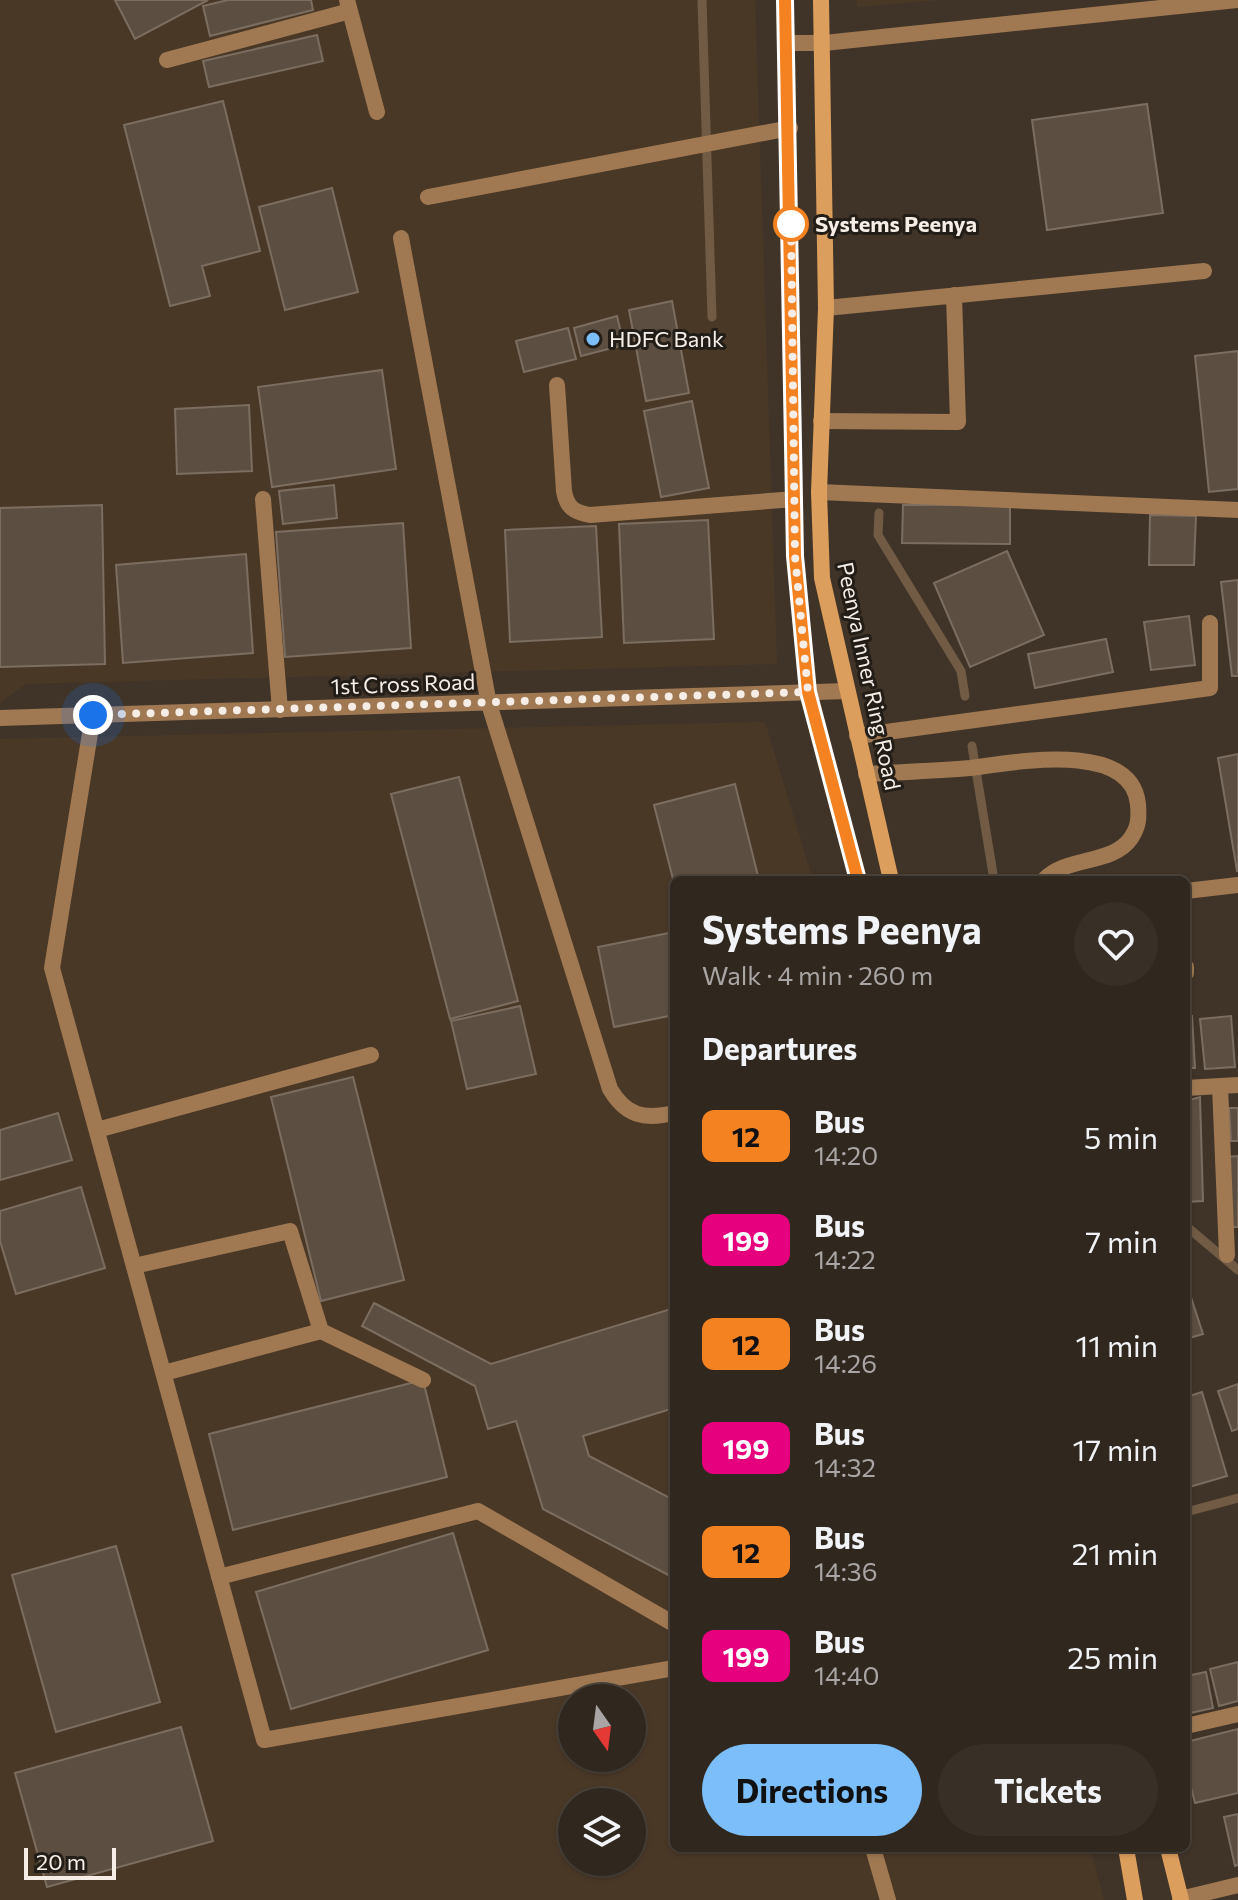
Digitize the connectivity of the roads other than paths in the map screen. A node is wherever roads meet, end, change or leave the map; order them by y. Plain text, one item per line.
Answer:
1 (785, 0) edge
2 (821, 0) edge
3 (1237, 0) edge
4 (348, 6) edge
5 (787, 43) junction
6 (824, 43) junction
7 (167, 60) dead end
8 (377, 112) dead end
9 (790, 128) junction
10 (428, 197) dead end
11 (401, 238) dead end
12 (1204, 271) dead end
13 (954, 295) junction
14 (826, 308) junction
15 (557, 385) dead end
16 (821, 421) junction
17 (819, 492) junction
18 (263, 499) dead end
19 (795, 499) junction
20 (1238, 510) edge
21 (1210, 623) dead end
22 (847, 691) junction
23 (808, 692) junction
24 (489, 704) junction
25 (280, 710) junction
26 (93, 715) junction
27 (0, 718) edge
28 (857, 736) junction
29 (866, 774) junction
30 (857, 876) edge
31 (890, 876) edge
32 (1050, 876) edge
33 (1238, 885) edge
34 (1190, 891) edge
35 (371, 1055) dead end
36 (1238, 1085) edge
37 (1220, 1086) junction
38 (1190, 1088) edge
39 (670, 1114) edge
40 (97, 1130) junction
41 (1227, 1255) dead end
42 (134, 1266) junction
43 (321, 1331) junction
44 (164, 1373) junction
45 (423, 1380) dead end
46 (219, 1577) junction
47 (670, 1622) edge
48 (670, 1669) edge
49 (1238, 1714) edge
50 (1190, 1725) edge
51 (874, 1852) edge
52 (1127, 1852) edge
53 (1169, 1852) edge
54 (1238, 1885) edge
55 (1180, 1899) edge
56 (888, 1900) edge
57 (1135, 1900) edge

1 - 5 main road
2 - 6 main road, Peenya Inner Ring Road
3 - 6 street
4 - 7 street
4 - 8 street
5 - 6 street
5 - 9 main road
6 - 14 main road, Peenya Inner Ring Road
9 - 10 street
9 - 19 main road
11 - 24 street
12 - 13 street
13 - 14 street
13 - 16 street
14 - 16 main road, Peenya Inner Ring Road
15 - 19 street
16 - 17 main road, Peenya Inner Ring Road
17 - 20 street
17 - 22 main road, Peenya Inner Ring Road
18 - 25 street
19 - 23 main road
21 - 28 street
22 - 23 street, 1st Cross Road
22 - 28 main road, Peenya Inner Ring Road
23 - 24 street, 1st Cross Road
23 - 30 main road
24 - 25 street, 1st Cross Road
24 - 39 street
25 - 26 street, 1st Cross Road
26 - 27 street, 1st Cross Road
26 - 40 street
28 - 29 main road, Peenya Inner Ring Road
29 - 31 main road, Peenya Inner Ring Road
29 - 32 street
33 - 34 street
35 - 40 street
36 - 37 street
37 - 38 street
37 - 41 street
40 - 42 street
42 - 43 street
42 - 44 street
43 - 44 street
43 - 45 street
44 - 46 street
46 - 47 street
46 - 48 street
49 - 50 street
51 - 56 street
52 - 57 main road
53 - 55 main road
54 - 55 street

